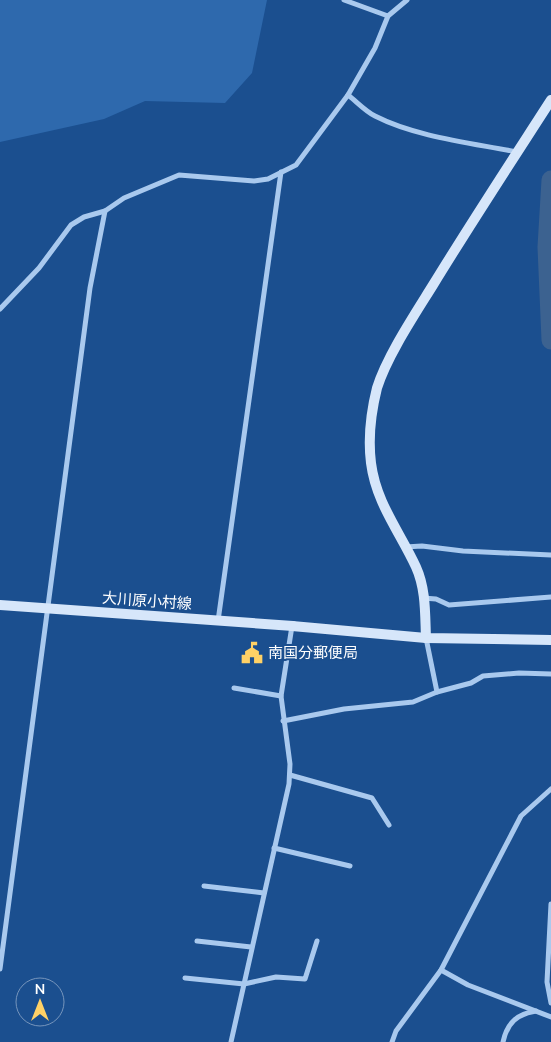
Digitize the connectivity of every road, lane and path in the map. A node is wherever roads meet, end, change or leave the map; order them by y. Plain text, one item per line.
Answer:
1 (344, 0) edge
2 (407, 0) edge
3 (388, 16) junction
4 (348, 94) junction
5 (551, 100) edge
6 (517, 152) junction
7 (281, 172) junction
8 (105, 211) junction
9 (0, 309) edge
10 (404, 547) junction
11 (551, 555) edge
12 (551, 597) edge
13 (423, 598) junction
14 (0, 605) edge
15 (48, 609) junction
16 (218, 621) junction
17 (292, 626) junction
18 (426, 638) junction
19 (551, 640) edge
20 (551, 674) edge
21 (234, 688) dead end
22 (437, 692) junction
23 (281, 696) junction
24 (284, 722) junction
25 (290, 775) junction
26 (551, 789) edge
27 (389, 825) dead end
28 (274, 848) junction
29 (350, 866) dead end
30 (204, 886) dead end
31 (264, 893) junction
32 (551, 904) edge
33 (197, 940) dead end
34 (317, 940) dead end
35 (251, 948) junction
36 (0, 969) edge
37 (440, 970) junction
38 (184, 978) dead end
39 (244, 984) junction
40 (551, 1003) edge
41 (536, 1011) junction
42 (551, 1017) edge
43 (231, 1042) edge
44 (392, 1042) edge
45 (503, 1042) edge

1 - 3 street
2 - 3 street
3 - 4 street
4 - 6 street
4 - 7 street
5 - 6 street
6 - 10 street
7 - 8 street
7 - 16 street
8 - 9 street
8 - 15 street
10 - 11 street
10 - 13 street
12 - 13 street
13 - 18 street
14 - 15 street, 大川原小村線
15 - 16 street, 大川原小村線
15 - 36 street
16 - 17 street, 大川原小村線
17 - 18 street, 大川原小村線
17 - 23 street
18 - 19 street, 大川原小村線
18 - 22 street
20 - 22 street
21 - 23 street
22 - 24 street
23 - 24 street
24 - 25 street
25 - 27 street
25 - 28 street
26 - 37 street
28 - 29 street
28 - 31 street
30 - 31 street
31 - 35 street
32 - 40 street
33 - 35 street
34 - 39 street
35 - 39 street
37 - 41 street
37 - 44 street
38 - 39 street
39 - 43 street
41 - 42 street
41 - 45 street

